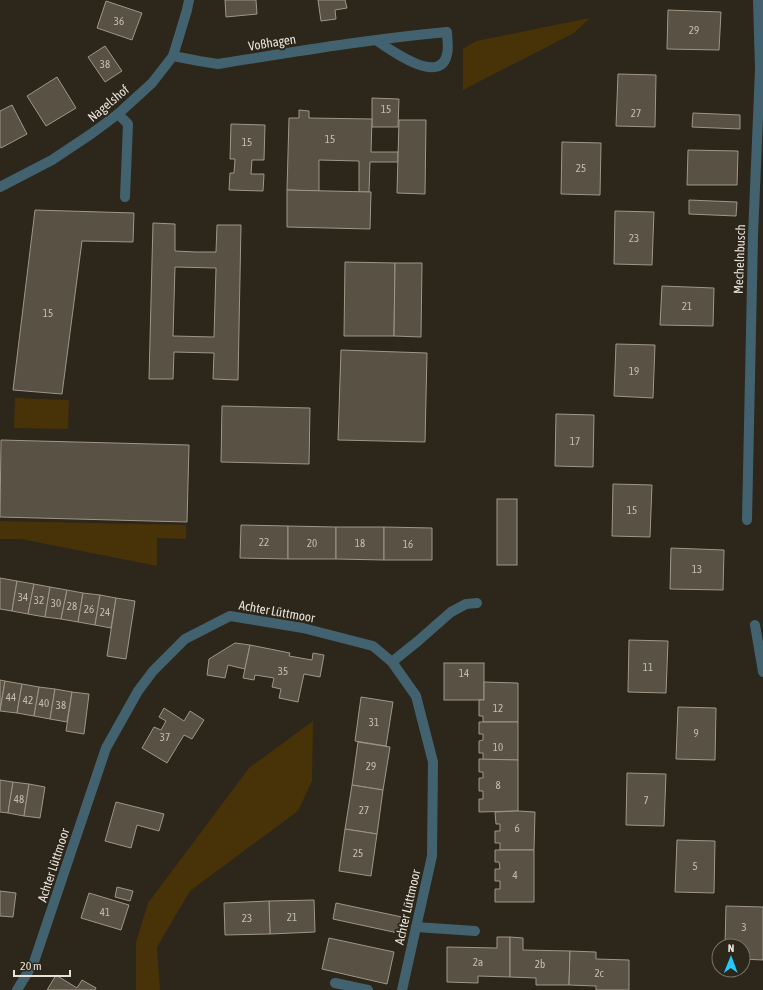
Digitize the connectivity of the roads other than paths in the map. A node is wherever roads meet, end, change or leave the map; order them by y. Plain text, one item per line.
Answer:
1 (189, 0) edge
2 (758, 0) edge
3 (376, 40) junction
4 (173, 56) junction
5 (118, 114) junction
6 (0, 187) edge
7 (125, 198) dead end
8 (747, 520) dead end
9 (477, 603) dead end
10 (755, 626) dead end
11 (392, 662) junction
12 (763, 672) edge
13 (416, 927) junction
14 (475, 931) dead end
15 (335, 983) dead end
16 (17, 990) edge
17 (368, 990) edge
18 (402, 990) edge

1 - 4 street, Nagelshof
2 - 8 street, Mechelnbusch
3 - 3 street, Voßhagen
3 - 4 street, Voßhagen
4 - 5 street, Nagelshof
5 - 6 street, Nagelshof
5 - 7 street
9 - 11 street
10 - 12 street
11 - 13 street, Achter Lüttmoor
11 - 16 street, Achter Lüttmoor
13 - 14 street
13 - 18 street, Achter Lüttmoor
15 - 17 street

